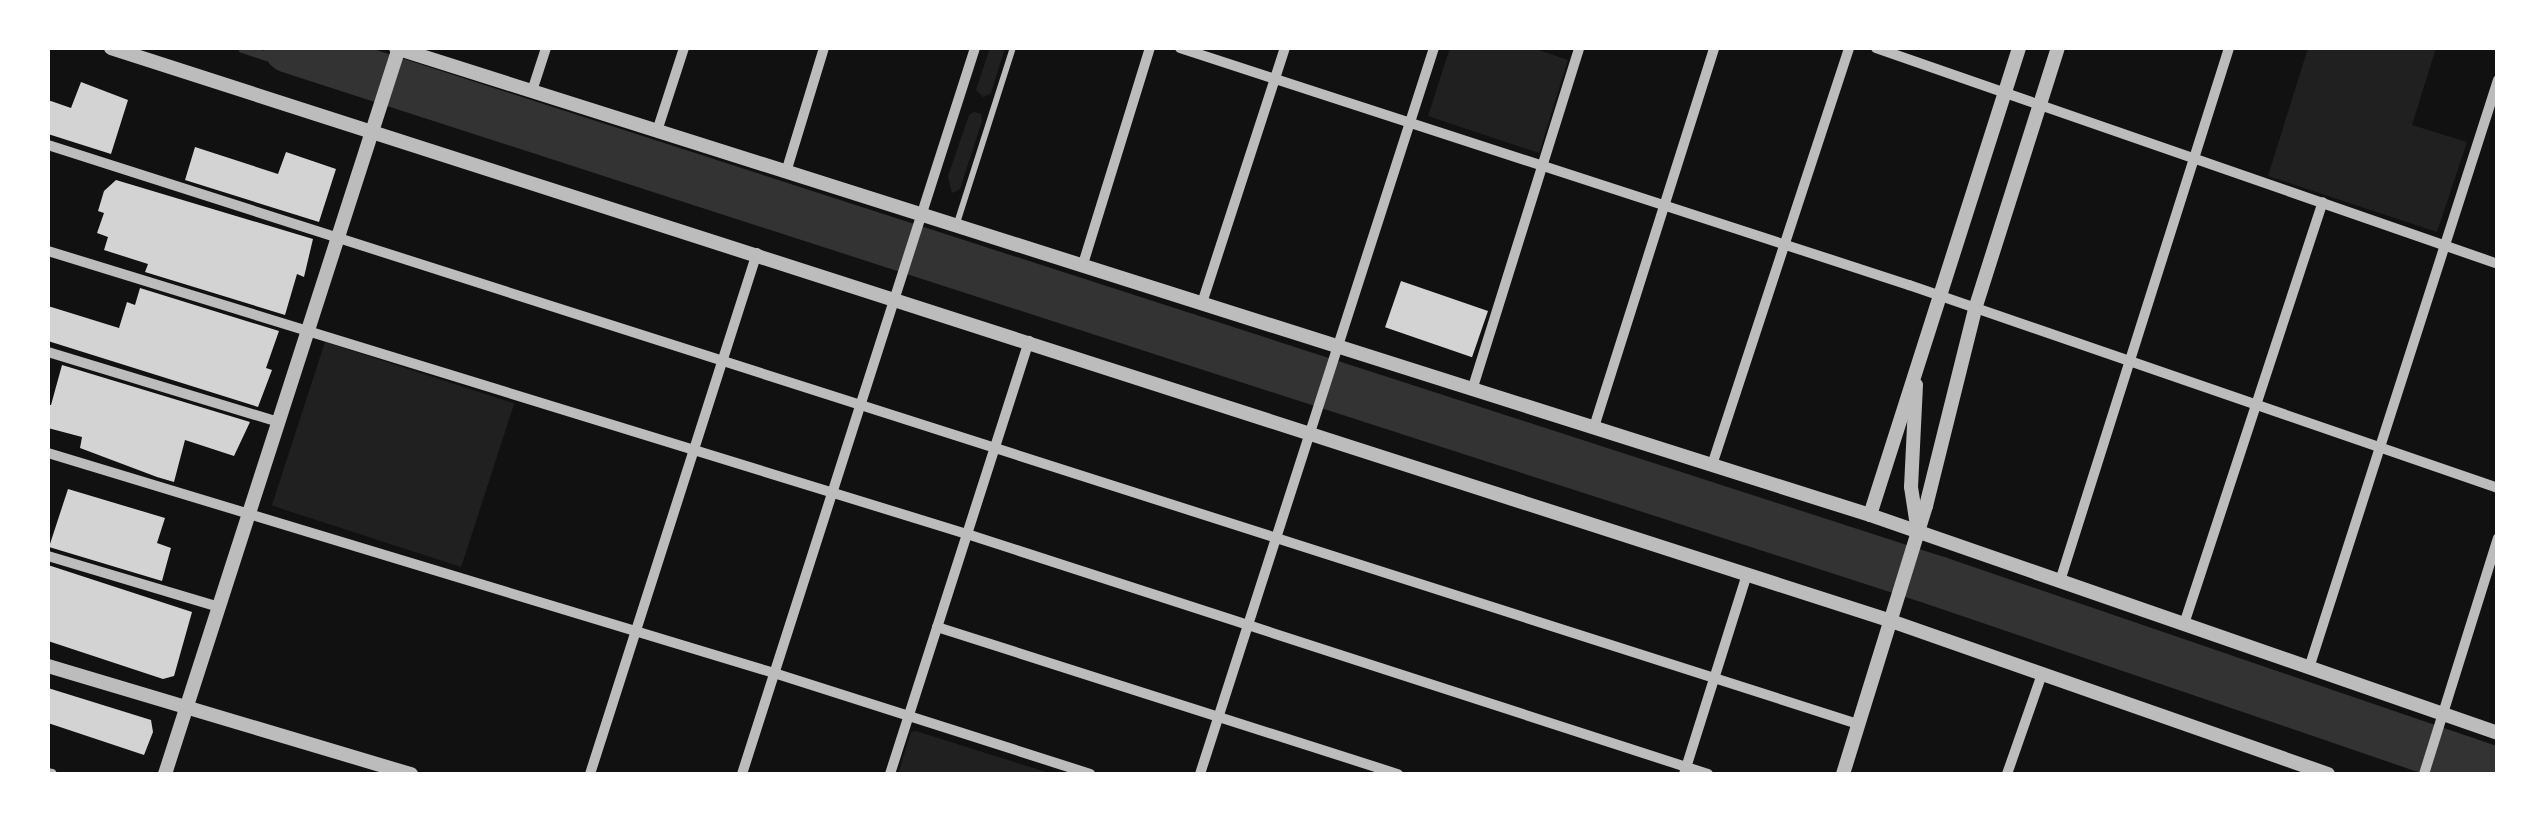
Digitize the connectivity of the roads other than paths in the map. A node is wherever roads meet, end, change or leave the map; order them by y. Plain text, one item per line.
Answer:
1 (110, 48) edge
2 (398, 48) edge
3 (546, 48) edge
4 (684, 48) edge
5 (824, 48) edge
6 (976, 48) edge
7 (1012, 48) edge
8 (1150, 48) edge
9 (1180, 48) edge
10 (1285, 48) edge
11 (1434, 48) edge
12 (1579, 48) edge
13 (1714, 48) edge
14 (1848, 48) edge
15 (1876, 48) edge
16 (2018, 48) edge
17 (2058, 48) edge
18 (2229, 48) edge
19 (1276, 78) junction
20 (2498, 80) edge
21 (532, 91) junction
22 (2004, 91) junction
23 (2040, 105) junction
24 (1410, 122) junction
25 (373, 129) junction
26 (657, 131) junction
27 (48, 145) edge
28 (2194, 157) junction
29 (1543, 164) junction
30 (786, 172) junction
31 (2323, 202) junction
32 (1664, 204) junction
33 (922, 214) junction
34 (956, 225) junction
35 (340, 236) junction
36 (1786, 244) junction
37 (2444, 245) junction
38 (48, 250) edge
39 (757, 253) junction
40 (1082, 264) junction
41 (2498, 264) edge
42 (1939, 296) junction
43 (895, 298) junction
44 (1202, 303) junction
45 (1975, 309) junction
46 (310, 329) junction
47 (1029, 342) junction
48 (1339, 345) junction
49 (48, 352) edge
50 (723, 364) junction
51 (1918, 364) junction
52 (2131, 364) junction
53 (1473, 388) junction
54 (861, 406) junction
55 (2255, 406) junction
56 (279, 422) junction
57 (1594, 427) junction
58 (1312, 433) junction
59 (996, 447) junction
60 (2380, 448) junction
61 (694, 452) junction
62 (48, 453) edge
63 (1712, 465) junction
64 (2498, 488) edge
65 (832, 495) junction
66 (249, 514) junction
67 (1870, 516) junction
68 (1918, 533) junction
69 (967, 534) junction
70 (1277, 538) junction
71 (2498, 538) edge
72 (48, 556) edge
73 (1747, 574) junction
74 (2060, 581) junction
75 (219, 607) junction
76 (1892, 621) junction
77 (2184, 624) junction
78 (937, 627) junction
79 (1248, 628) junction
80 (636, 631) junction
81 (48, 666) edge
82 (2309, 668) junction
83 (774, 673) junction
84 (2042, 674) junction
85 (1714, 679) junction
86 (186, 708) junction
87 (2443, 714) junction
88 (909, 716) junction
89 (1218, 717) junction
90 (1858, 724) junction
91 (2498, 733) edge
92 (1059, 770) edge
93 (1685, 771) edge
94 (165, 774) edge
95 (411, 774) edge
96 (590, 774) edge
97 (742, 774) edge
98 (890, 774) edge
99 (1090, 774) edge
100 (1200, 774) edge
101 (1398, 774) edge
102 (1708, 774) edge
103 (1843, 774) edge
104 (2007, 774) edge
105 (2328, 774) edge
106 (2424, 774) edge

1 - 25 street
2 - 21 street
2 - 25 street
3 - 21 street
4 - 26 street
5 - 30 street
6 - 33 street
7 - 34 lane
8 - 40 street
9 - 19 street
10 - 19 street
11 - 24 street
12 - 29 street
13 - 32 street
14 - 36 street
15 - 22 street
16 - 22 street
17 - 23 street
18 - 28 street
19 - 24 street
19 - 44 street
20 - 37 street
21 - 26 street
22 - 23 street
22 - 42 street
23 - 28 street
23 - 45 street
24 - 29 street
24 - 48 street
25 - 35 street
25 - 39 street
26 - 30 street
27 - 35 street
28 - 31 street
28 - 52 street
29 - 32 street
29 - 53 street
30 - 33 street
31 - 37 street
31 - 55 street
32 - 36 street
32 - 57 street
33 - 34 street
33 - 43 street
34 - 40 street
35 - 46 street
35 - 50 street
36 - 42 street
36 - 63 street
37 - 41 street
37 - 60 street
38 - 46 street
39 - 43 street
39 - 50 street
40 - 44 street
42 - 45 street
42 - 51 street
43 - 47 street
43 - 54 street
44 - 48 street
45 - 52 street
45 - 68 street
46 - 56 street
46 - 61 street
47 - 58 street
47 - 59 street
48 - 53 street
48 - 58 street
49 - 56 street
50 - 54 street
50 - 61 street
51 - 67 street
51 - 68 street
52 - 55 street
52 - 74 street
53 - 57 street
54 - 59 street
54 - 65 street
55 - 60 street
55 - 77 street
56 - 66 street
57 - 63 street
58 - 70 street
58 - 73 street
59 - 69 street
59 - 70 street
60 - 64 street
60 - 82 street
61 - 65 street
61 - 80 street
62 - 66 street
63 - 67 street
65 - 69 street
65 - 83 street
66 - 75 street
66 - 80 street
67 - 68 street
68 - 74 street
68 - 76 street
69 - 78 street
69 - 79 street
70 - 79 street
70 - 85 street
71 - 87 street
72 - 75 street
73 - 76 street
73 - 85 street
74 - 77 street
75 - 86 street
76 - 84 street
76 - 90 street
77 - 82 street
78 - 88 street
78 - 89 street
79 - 89 street
79 - 93 street
80 - 83 street
80 - 96 street
81 - 86 street
82 - 87 street
83 - 88 street
83 - 97 street
84 - 104 street
84 - 105 street
85 - 90 street
85 - 93 street
86 - 94 street
86 - 95 street
87 - 91 street
87 - 106 street
88 - 92 street
88 - 98 street
89 - 100 street
89 - 101 street
90 - 103 street
92 - 99 street
93 - 102 street

